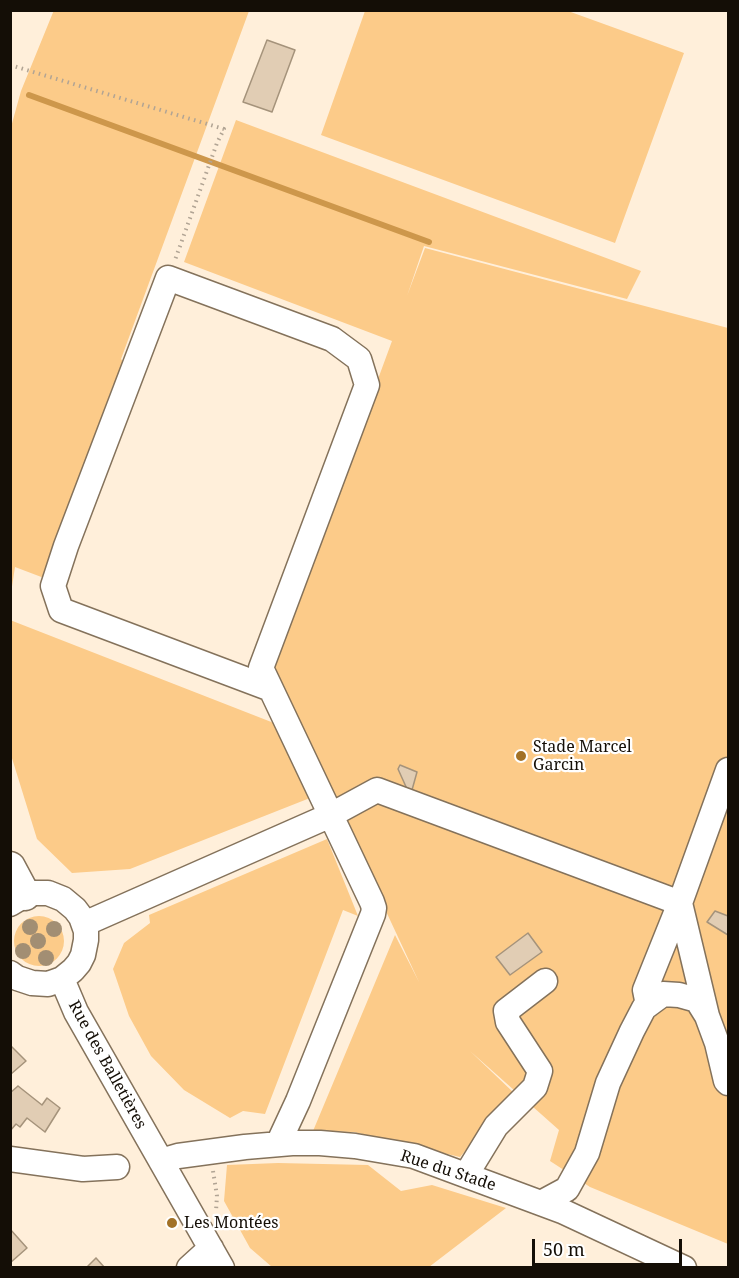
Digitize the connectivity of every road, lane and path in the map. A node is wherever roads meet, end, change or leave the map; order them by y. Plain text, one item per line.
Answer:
1 (10, 65) edge
2 (168, 278) junction
3 (271, 689) junction
4 (729, 770) edge
5 (331, 815) junction
6 (10, 867) edge
7 (18, 900) edge
8 (680, 903) junction
9 (84, 924) junction
10 (10, 973) edge
11 (62, 979) junction
12 (545, 981) dead end
13 (648, 1005) junction
14 (707, 1016) junction
15 (729, 1083) edge
16 (278, 1144) junction
17 (214, 1151) junction
18 (158, 1156) junction
19 (10, 1159) edge
20 (117, 1167) dead end
21 (466, 1176) junction
22 (541, 1203) junction
23 (214, 1213) dead end
24 (217, 1258) edge
25 (189, 1268) edge
26 (684, 1268) edge

1 - 2 path
2 - 3 street
2 - 3 street
3 - 5 street
4 - 8 street
5 - 8 street
5 - 9 street
5 - 16 street
6 - 7 main road
7 - 9 street
8 - 13 street
8 - 14 street
9 - 11 street
10 - 11 street
11 - 18 street, Rue des Balletières
12 - 21 street
13 - 14 street
13 - 22 street
14 - 15 street
16 - 17 street, Rue du Stade
16 - 21 street, Rue du Stade
17 - 18 street, Rue du Stade
17 - 23 path
18 - 24 street, Rue des Balletières
19 - 20 street
21 - 22 street, Rue du Stade
22 - 26 street, Rue du Stade
24 - 25 street

